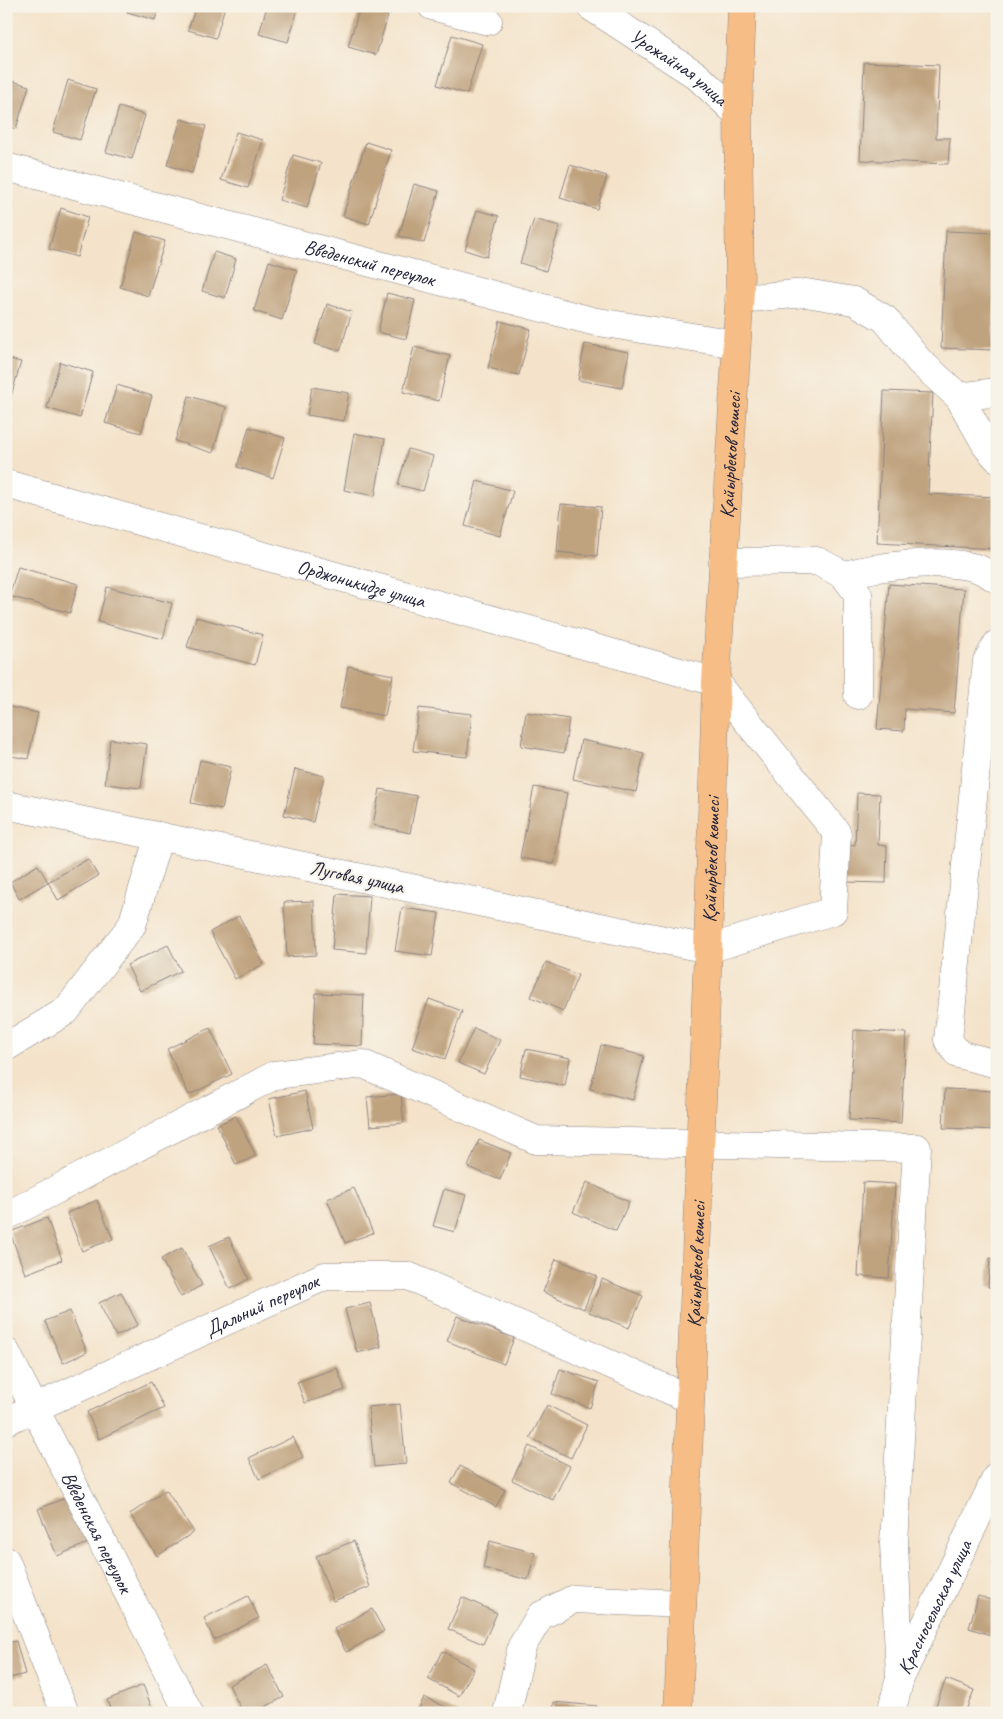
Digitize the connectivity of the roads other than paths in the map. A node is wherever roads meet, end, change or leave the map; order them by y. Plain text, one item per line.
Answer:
1 (432, 6) edge
2 (590, 6) edge
3 (742, 6) edge
4 (488, 21) dead end
5 (738, 114) junction
6 (6, 167) edge
7 (739, 299) junction
8 (736, 344) junction
9 (997, 392) edge
10 (960, 397) junction
11 (997, 458) edge
12 (6, 484) edge
13 (723, 562) junction
14 (844, 575) junction
15 (997, 579) edge
16 (997, 644) edge
17 (716, 682) junction
18 (858, 695) dead end
19 (986, 792) edge
20 (6, 805) edge
21 (159, 836) junction
22 (708, 949) junction
23 (6, 1048) edge
24 (997, 1064) edge
25 (700, 1145) junction
26 (6, 1216) edge
27 (6, 1352) edge
28 (690, 1399) junction
29 (35, 1408) junction
30 (6, 1421) edge
31 (996, 1478) edge
32 (6, 1561) edge
33 (682, 1604) junction
34 (900, 1678) junction
35 (65, 1713) edge
36 (189, 1713) edge
37 (507, 1713) edge
38 (678, 1713) edge
39 (891, 1713) edge

1 - 4 street
2 - 5 street, Урожайная улица
3 - 5 main road, Қайырбеков көшесі
5 - 7 main road, Қайырбеков көшесі
6 - 8 street, Введенский переулок
7 - 8 main road, Қайырбеков көшесі
7 - 10 street
8 - 13 main road, Қайырбеков көшесі
9 - 10 street
10 - 11 street
12 - 17 street, Орджоникидзе улица
13 - 14 street
13 - 17 main road, Қайырбеков көшесі
14 - 15 street
14 - 18 street
16 - 19 street
17 - 22 main road, Қайырбеков көшесі
17 - 22 street
19 - 24 street
20 - 21 street, Луговая улица
21 - 22 street, Луговая улица
21 - 23 street
22 - 25 main road, Қайырбеков көшесі
25 - 26 street
25 - 28 main road, Қайырбеков көшесі
25 - 34 street
27 - 29 street, Введенская переулок
28 - 29 street, Дальний переулок
28 - 33 main road, Қайырбеков көшесі
29 - 30 street, Дальний переулок
29 - 36 street, Введенская переулок
31 - 34 street, Красносельская улица
32 - 35 street
33 - 37 street
33 - 38 main road, Қайырбеков көшесі
34 - 39 street, Красносельская улица

